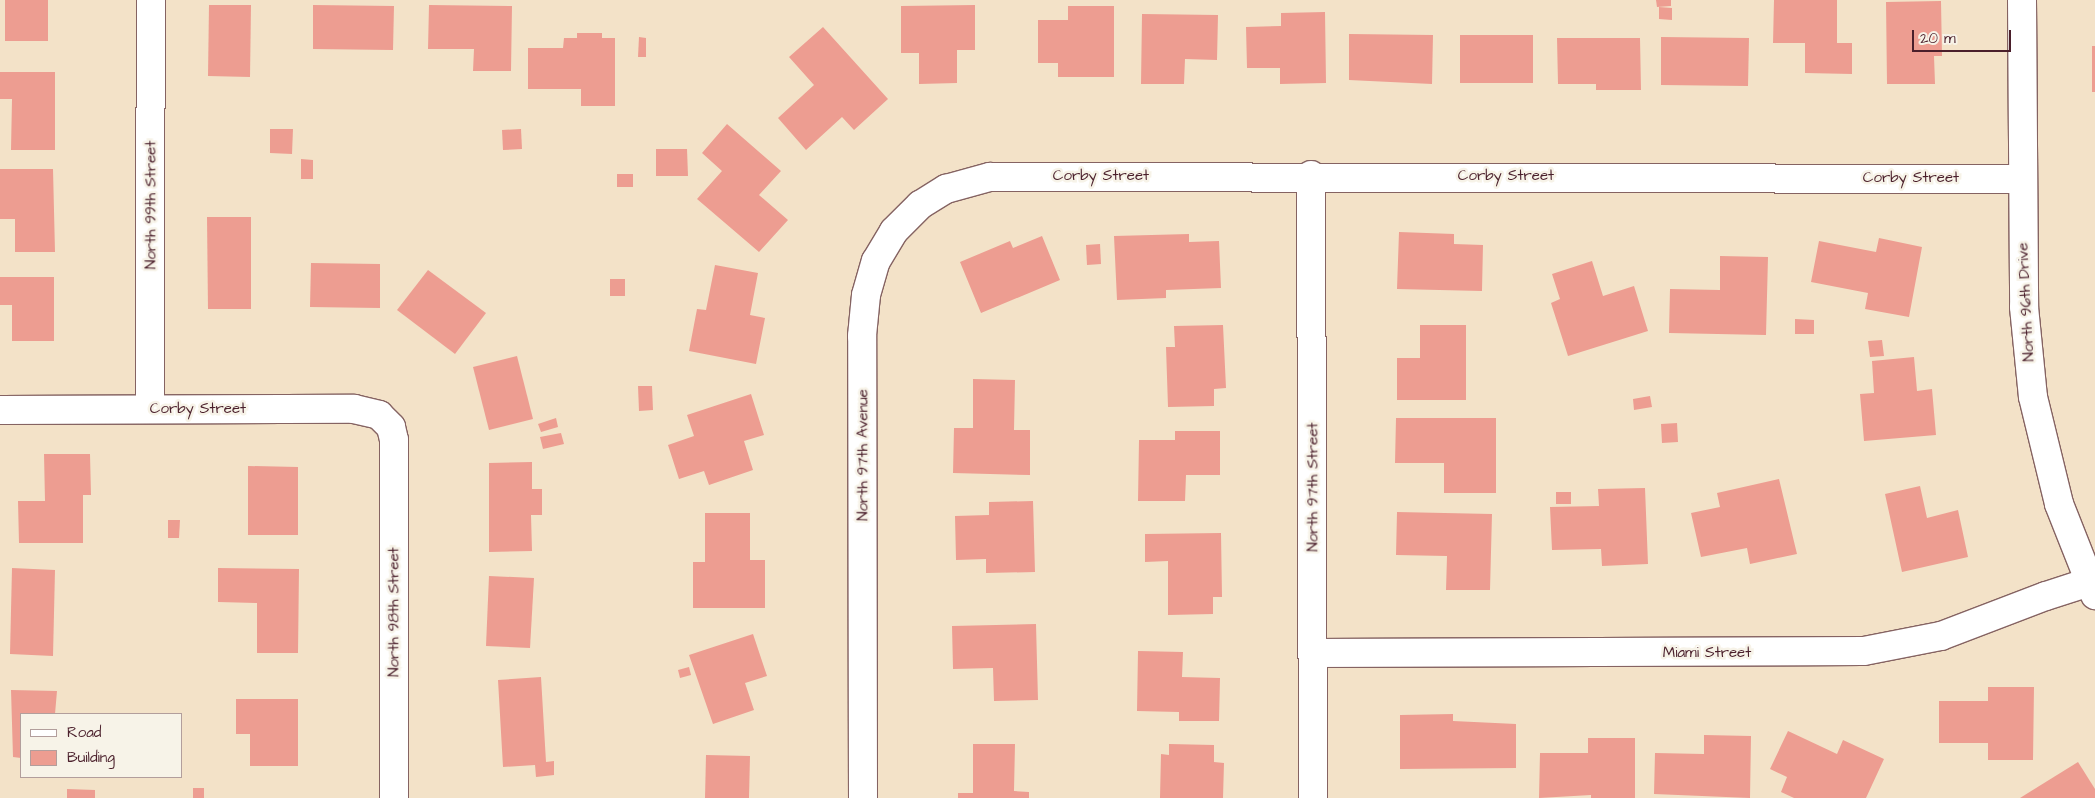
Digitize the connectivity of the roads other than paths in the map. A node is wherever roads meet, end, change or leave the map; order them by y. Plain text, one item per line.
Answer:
1 (151, 0) edge
2 (2022, 0) edge
3 (1312, 175) junction
4 (990, 177) joint
5 (2021, 179) junction
6 (150, 409) junction
7 (0, 410) edge
8 (391, 426) joint
9 (2092, 589) edge
10 (1313, 653) junction
11 (394, 798) edge
12 (863, 798) edge
13 (1313, 798) edge

1 - 6 street, North 99th Street
2 - 5 street, North 96th Drive
3 - 4 street, Corby Street
3 - 5 street, Corby Street
3 - 10 street, North 97th Street
4 - 12 street, North 97th Avenue
5 - 9 street, North 96th Drive
6 - 7 street, Corby Street
6 - 8 street, Corby Street
8 - 11 street, North 98th Street
9 - 10 street, Miami Street
10 - 13 street, North 97th Street

